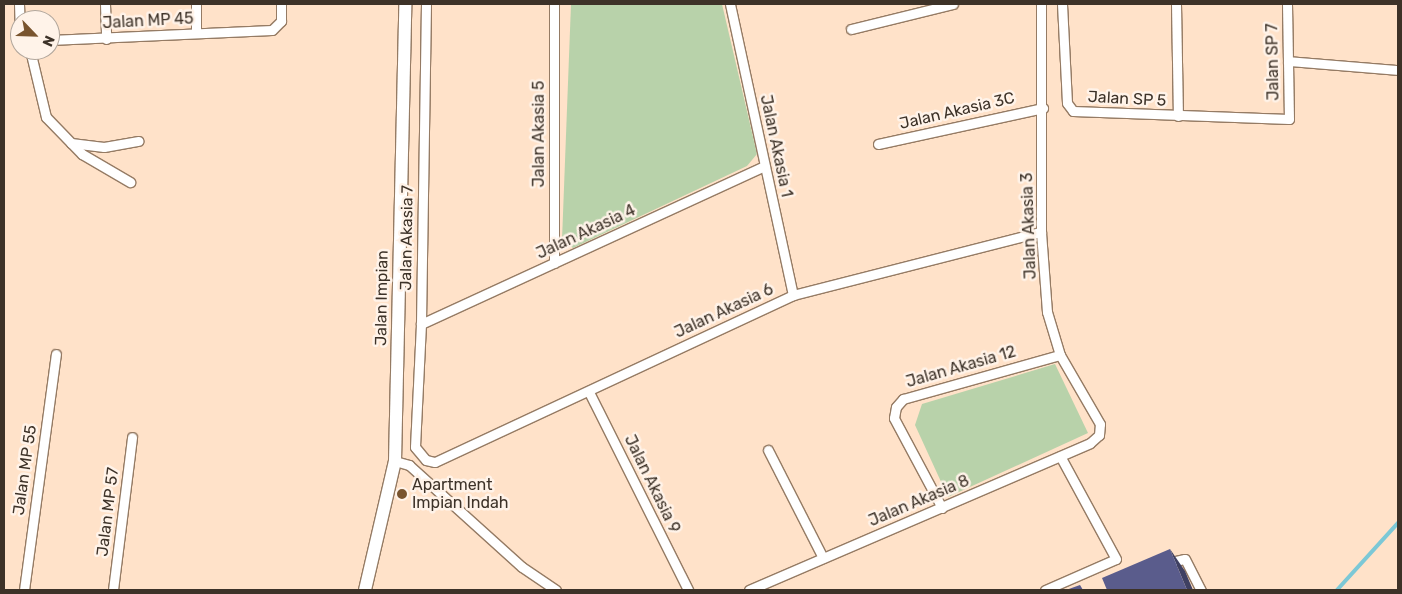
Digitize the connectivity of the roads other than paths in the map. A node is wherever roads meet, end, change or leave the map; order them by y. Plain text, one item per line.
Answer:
1 (105, 4) edge
2 (196, 4) edge
3 (281, 4) edge
4 (405, 4) edge
5 (426, 4) edge
6 (554, 4) edge
7 (730, 4) edge
8 (953, 4) edge
9 (1042, 4) edge
10 (1062, 4) edge
11 (1176, 4) edge
12 (1287, 4) edge
13 (851, 29) dead end
14 (196, 33) junction
15 (106, 39) junction
16 (60, 40) edge
17 (32, 60) edge
18 (1288, 61) junction
19 (1398, 70) edge
20 (1043, 108) junction
21 (1178, 116) junction
22 (1289, 119) joint
23 (138, 141) dead end
24 (71, 143) junction
25 (878, 144) dead end
26 (764, 166) junction
27 (130, 182) dead end
28 (1041, 232) junction
29 (554, 263) junction
30 (793, 295) junction
31 (421, 324) junction
32 (56, 354) dead end
33 (1060, 355) junction
34 (589, 392) junction
35 (1099, 435) joint
36 (132, 437) dead end
37 (768, 450) dead end
38 (1060, 456) junction
39 (395, 461) junction
40 (436, 462) joint
41 (942, 508) junction
42 (823, 558) junction
43 (1161, 566) edge
44 (24, 590) edge
45 (114, 590) edge
46 (365, 590) edge
47 (556, 590) edge
48 (688, 590) edge
49 (749, 590) edge
50 (1045, 590) edge
51 (1201, 590) edge

1 - 15 street
2 - 14 street
3 - 14 street, Jalan MP 45
4 - 39 street, Jalan Impian
5 - 31 street, Jalan Akasia 7
6 - 29 street, Jalan Akasia 5
7 - 26 street, Jalan Akasia 1
8 - 13 street
9 - 20 street, Jalan Akasia 3
10 - 21 street, Jalan SP 5
11 - 21 street
12 - 18 street, Jalan SP 7
14 - 15 street, Jalan MP 45
15 - 16 street, Jalan MP 45
17 - 24 street
18 - 19 street
18 - 22 street, Jalan SP 7
20 - 25 street, Jalan Akasia 3C
20 - 28 street, Jalan Akasia 3
21 - 22 street, Jalan SP 5
23 - 24 street
24 - 27 street
26 - 29 street, Jalan Akasia 4
26 - 30 street, Jalan Akasia 1
28 - 30 street, Jalan Akasia 6
28 - 33 street, Jalan Akasia 3
29 - 31 street, Jalan Akasia 4
30 - 34 street, Jalan Akasia 6
31 - 40 street, Jalan Akasia 7
32 - 44 street, Jalan MP 55
33 - 35 street, Jalan Akasia 3
33 - 41 street, Jalan Akasia 12
34 - 40 street, Jalan Akasia 6
34 - 48 street, Jalan Akasia 9
35 - 38 street, Jalan Akasia 8
36 - 45 street, Jalan MP 57
37 - 42 street
38 - 41 street, Jalan Akasia 8
38 - 50 street
39 - 46 street, Jalan Impian
39 - 47 street
41 - 42 street, Jalan Akasia 8
42 - 49 street, Jalan Akasia 8
43 - 51 street

